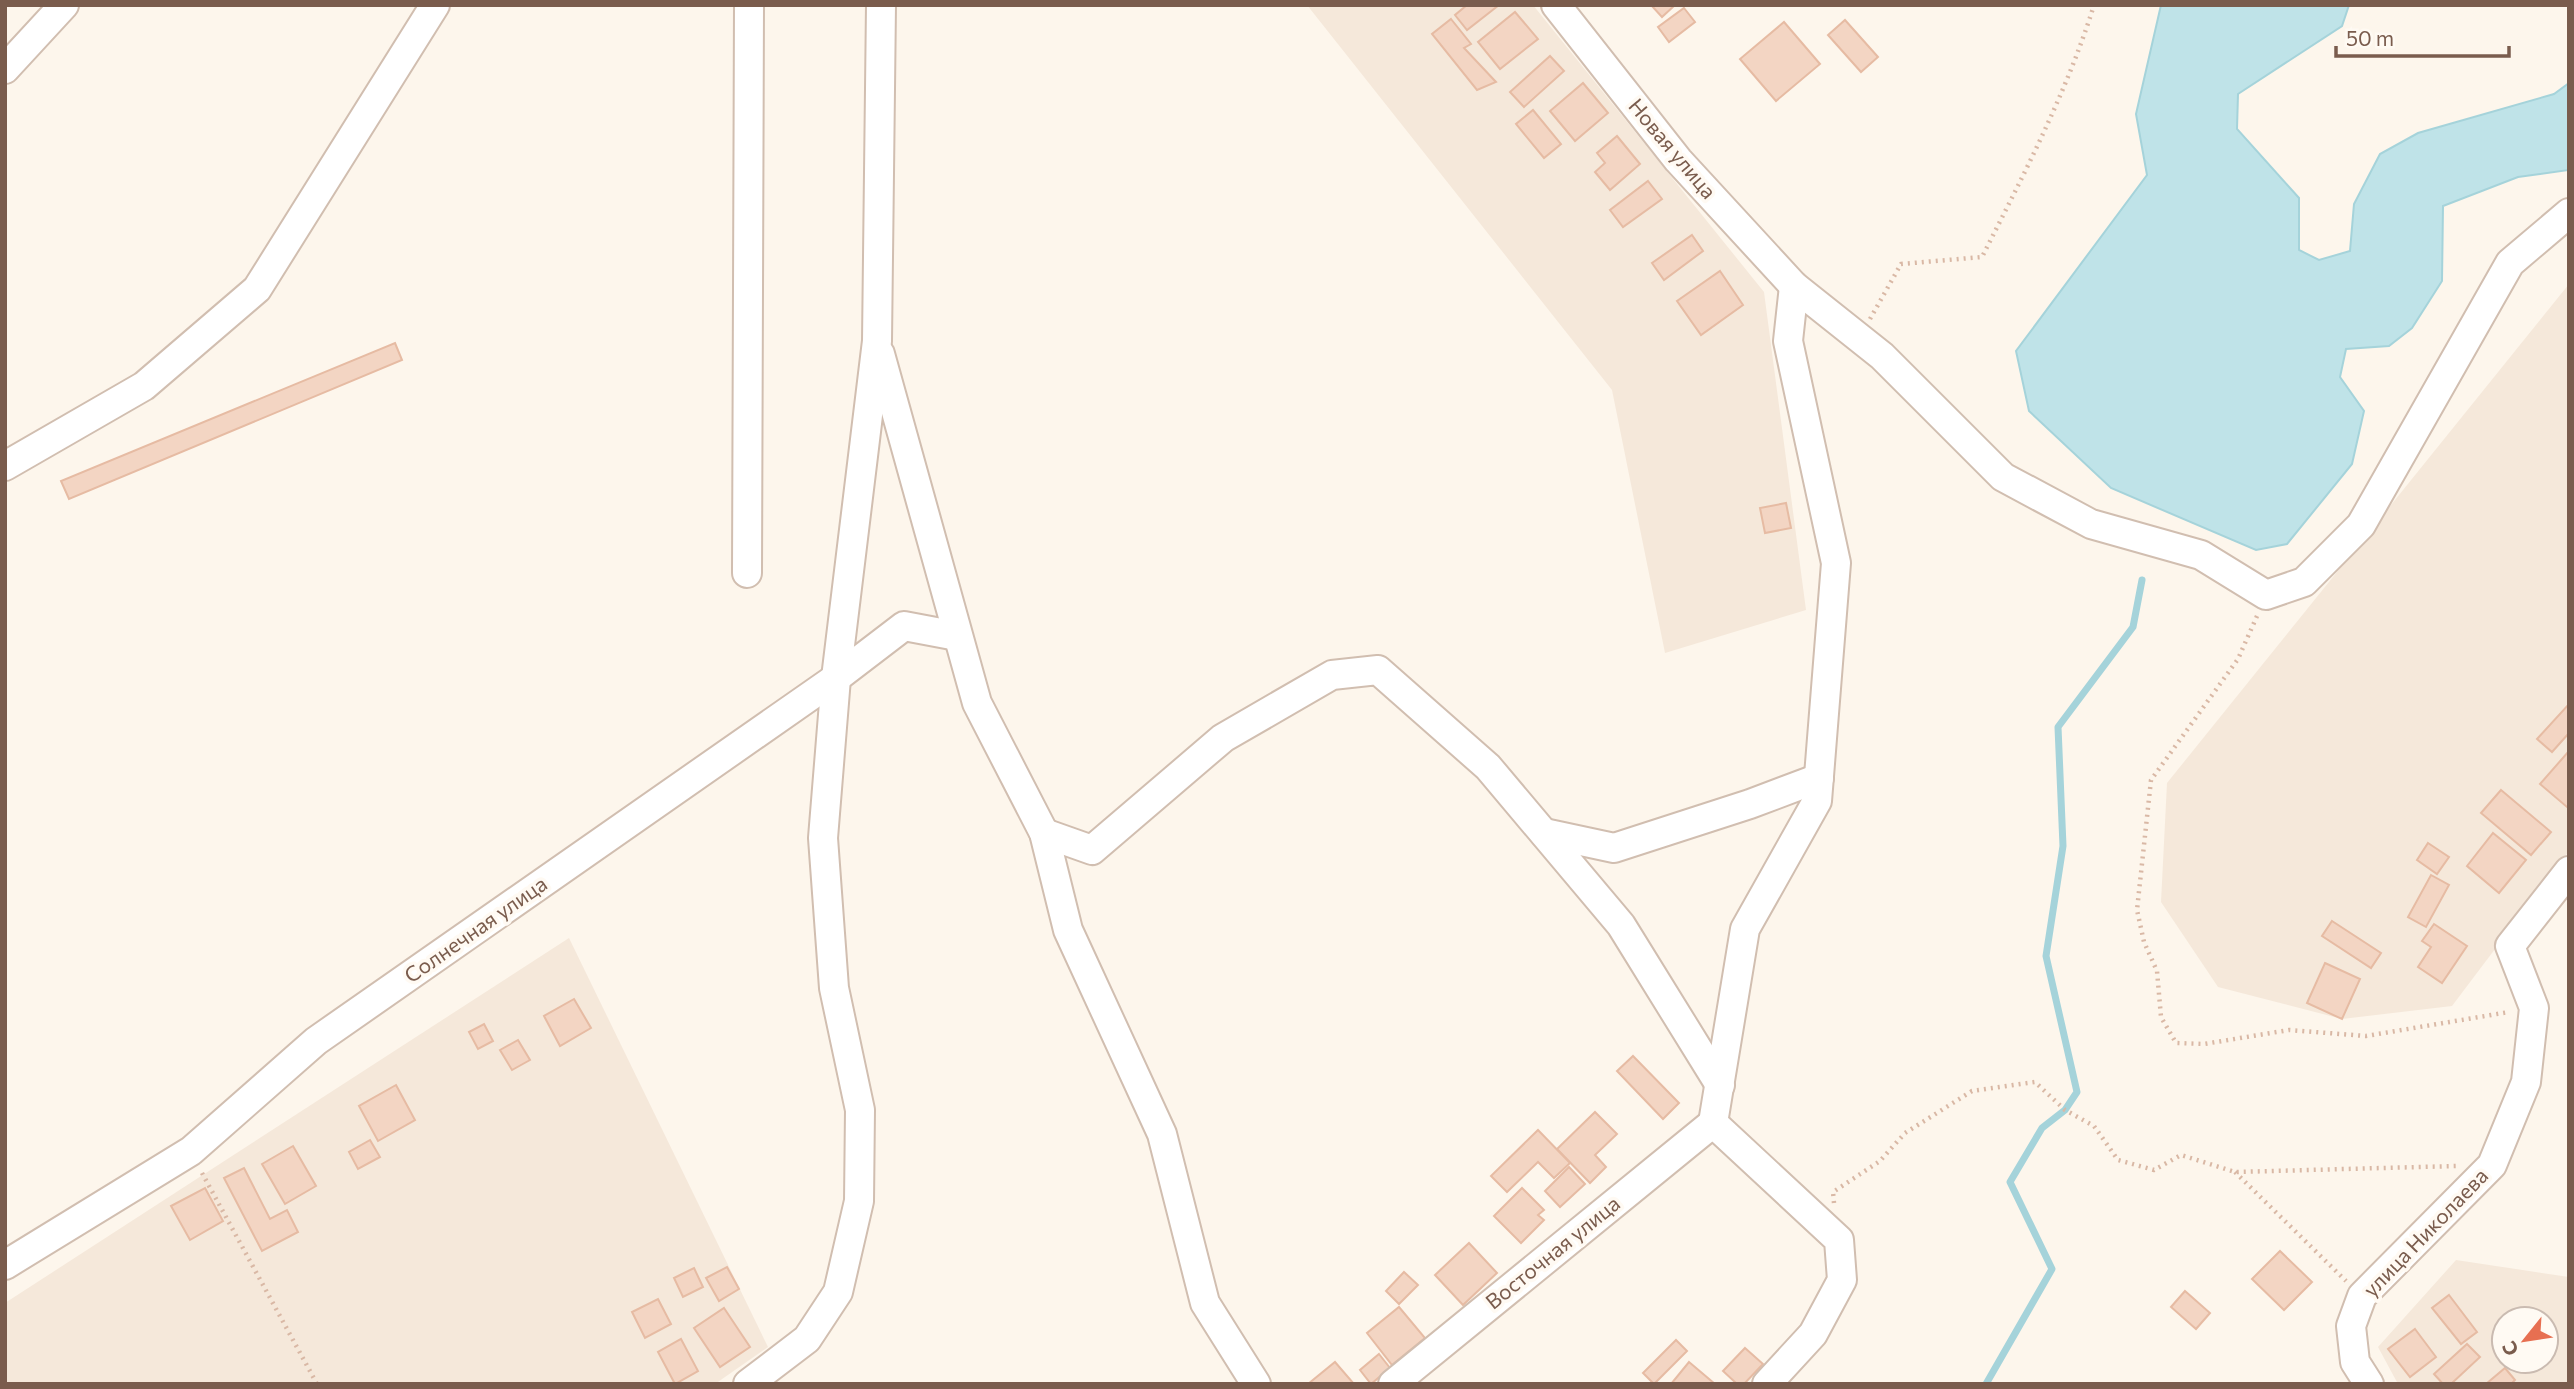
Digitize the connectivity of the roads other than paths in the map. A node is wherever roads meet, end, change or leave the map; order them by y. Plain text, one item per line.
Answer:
1 (64, 5) edge
2 (435, 5) edge
3 (749, 5) edge
4 (881, 5) edge
5 (1556, 5) edge
6 (5, 69) edge
7 (2569, 213) edge
8 (1794, 286) junction
9 (877, 341) junction
10 (5, 466) edge
11 (747, 573) dead end
12 (957, 636) junction
13 (836, 678) junction
14 (1819, 778) junction
15 (1044, 833) junction
16 (1544, 833) junction
17 (2569, 871) edge
18 (1720, 1085) junction
19 (1713, 1123) junction
20 (5, 1265) edge
21 (757, 1377) edge
22 (1256, 1384) edge
23 (1392, 1384) edge
24 (1767, 1384) edge
25 (2369, 1384) edge

1 - 6 street
2 - 10 street
3 - 11 street
4 - 9 street
5 - 8 street, Новая улица
7 - 8 street, Новая улица
8 - 14 street
9 - 12 street
9 - 13 street
12 - 13 street, Солнечная улица
12 - 15 street
13 - 20 street, Солнечная улица
13 - 21 street
14 - 16 street
14 - 18 street
15 - 16 street
15 - 22 street
16 - 18 street
17 - 25 street, улица Николаева
18 - 19 street
19 - 23 street, Восточная улица
19 - 24 street

